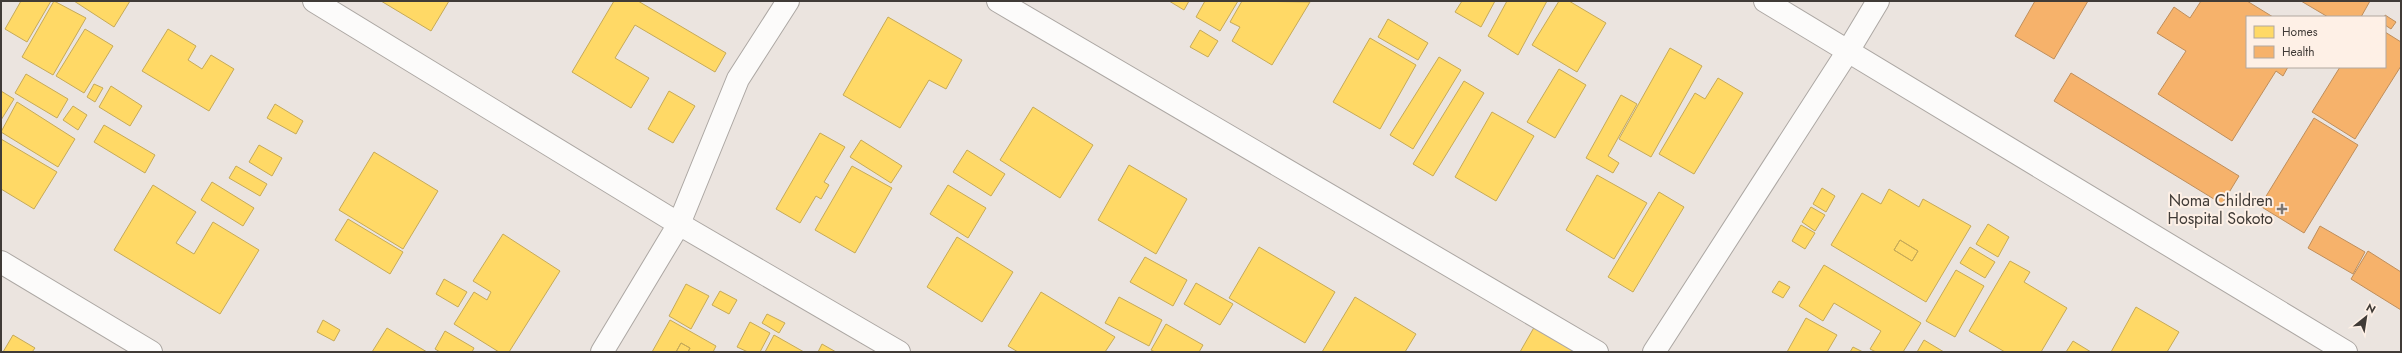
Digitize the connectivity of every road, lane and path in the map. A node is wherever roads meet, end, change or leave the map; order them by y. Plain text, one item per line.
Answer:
1 (314, 1) edge
2 (788, 1) edge
3 (998, 1) edge
4 (1765, 1) edge
5 (1878, 1) edge
6 (1848, 51) junction
7 (679, 224) junction
8 (1, 262) edge
9 (150, 352) edge
10 (602, 352) edge
11 (899, 352) edge
12 (1597, 352) edge
13 (1654, 352) edge
14 (2346, 352) edge

1 - 7 street
2 - 7 street
3 - 12 street
4 - 6 street
5 - 6 street
6 - 13 street
6 - 14 street
7 - 10 street
7 - 11 street
8 - 9 street

